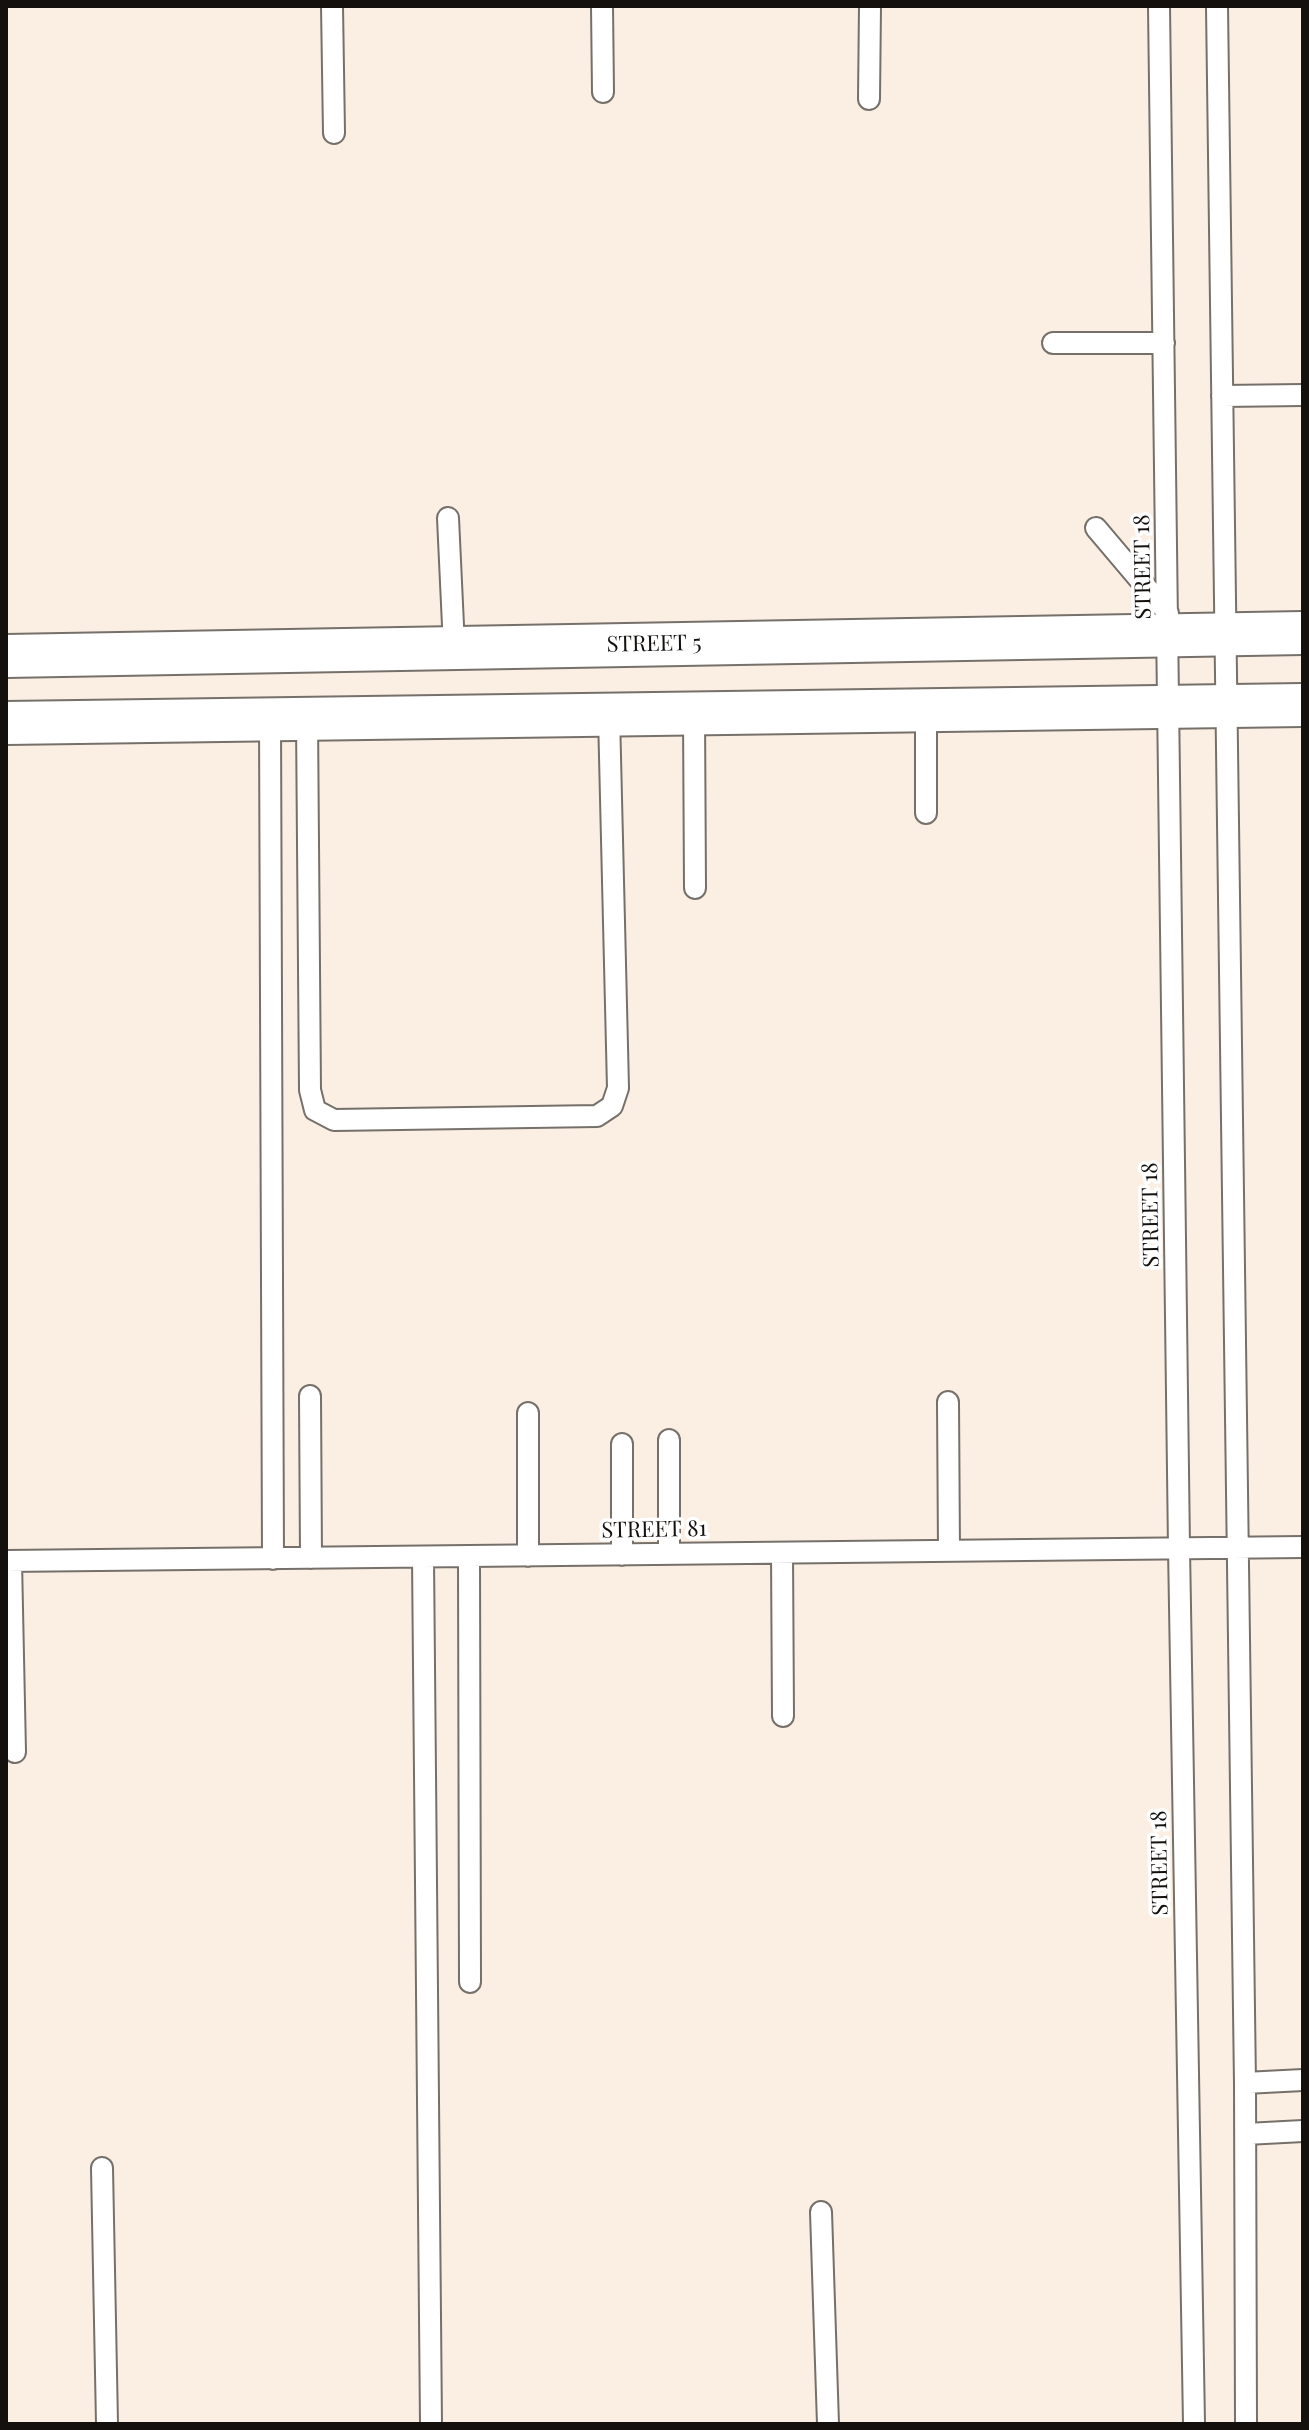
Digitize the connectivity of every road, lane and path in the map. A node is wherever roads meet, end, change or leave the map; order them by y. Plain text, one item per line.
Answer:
1 (332, 6) edge
2 (602, 6) edge
3 (870, 6) edge
4 (1159, 6) edge
5 (1217, 6) edge
6 (603, 92) dead end
7 (869, 99) dead end
8 (334, 133) dead end
9 (1053, 343) dead end
10 (1164, 343) junction
11 (1303, 395) edge
12 (1222, 396) junction
13 (448, 518) dead end
14 (1096, 528) dead end
15 (1168, 624) junction
16 (1226, 633) junction
17 (1303, 633) edge
18 (454, 647) junction
19 (287, 651) junction
20 (6, 656) edge
21 (1303, 705) edge
22 (1227, 706) junction
23 (1169, 707) junction
24 (926, 710) junction
25 (694, 713) junction
26 (609, 715) junction
27 (289, 719) junction
28 (6, 723) edge
29 (926, 813) dead end
30 (695, 888) dead end
31 (310, 1396) dead end
32 (948, 1402) dead end
33 (528, 1413) dead end
34 (669, 1440) dead end
35 (622, 1444) dead end
36 (1237, 1547) junction
37 (1303, 1547) edge
38 (1179, 1548) junction
39 (949, 1551) junction
40 (782, 1553) junction
41 (669, 1554) junction
42 (622, 1555) junction
43 (469, 1556) junction
44 (528, 1556) junction
45 (423, 1557) junction
46 (311, 1558) junction
47 (273, 1559) junction
48 (8, 1561) edge
49 (783, 1716) dead end
50 (15, 1752) dead end
51 (470, 1982) dead end
52 (1303, 2080) edge
53 (1245, 2083) junction
54 (1303, 2131) edge
55 (1246, 2134) junction
56 (102, 2168) dead end
57 (821, 2212) dead end
58 (107, 2424) edge
59 (431, 2424) edge
60 (828, 2424) edge
61 (1194, 2424) edge
62 (1246, 2424) edge

1 - 8 lane
2 - 6 lane
3 - 7 lane
4 - 10 lane, STREET 18
5 - 12 lane
9 - 10 lane
10 - 15 lane, STREET 18
11 - 12 lane
12 - 16 lane
13 - 18 lane
14 - 15 lane
15 - 16 street, STREET 5
15 - 18 street, STREET 5
15 - 23 lane, STREET 18
16 - 17 street, STREET 5
16 - 22 lane
18 - 19 street, STREET 5
19 - 20 street, STREET 5
19 - 27 street
21 - 22 street
22 - 23 street
22 - 36 lane
23 - 24 street
23 - 38 lane, STREET 18
24 - 25 street
24 - 29 lane
25 - 26 street
25 - 30 lane
26 - 27 street
26 - 27 lane
27 - 28 street
27 - 47 lane
31 - 46 lane
32 - 39 lane
33 - 44 lane
34 - 41 lane
35 - 42 lane
36 - 37 lane, STREET 81
36 - 38 lane, STREET 81
36 - 53 lane
38 - 39 lane, STREET 81
38 - 61 lane, STREET 18
39 - 40 lane, STREET 81
40 - 41 lane, STREET 81
40 - 49 lane
41 - 42 lane, STREET 81
42 - 44 lane, STREET 81
43 - 44 lane, STREET 81
43 - 45 lane, STREET 81
43 - 51 lane
45 - 46 lane, STREET 81
45 - 59 lane
46 - 47 lane, STREET 81
47 - 48 lane, STREET 81
48 - 50 lane
52 - 53 lane
53 - 55 lane
54 - 55 lane
55 - 62 lane
56 - 58 lane
57 - 60 lane

